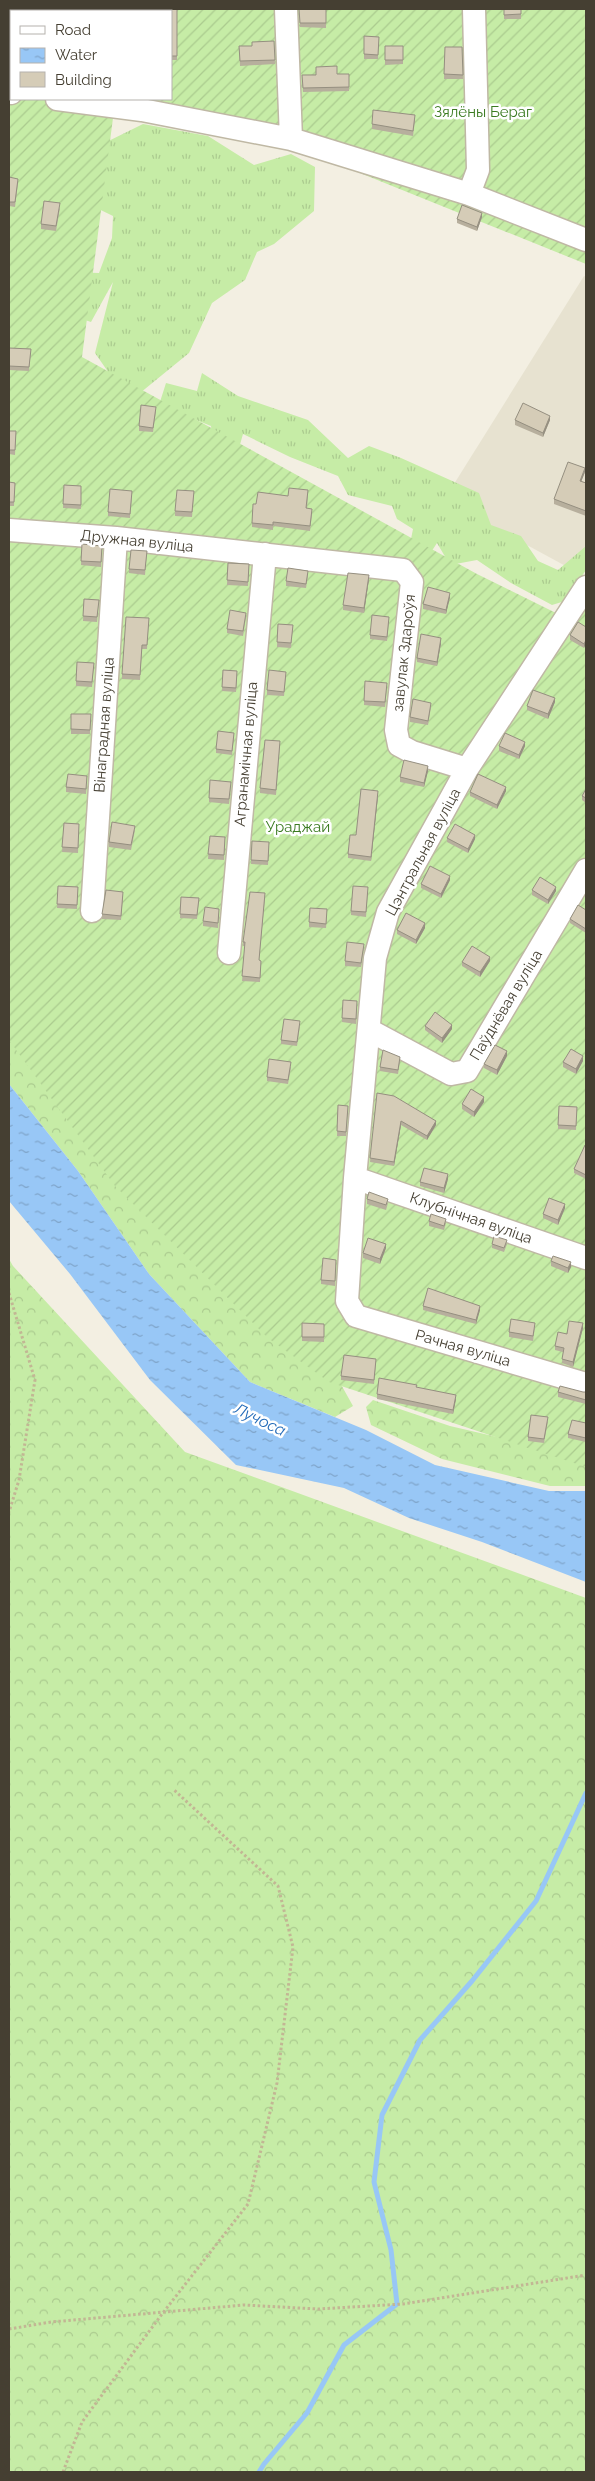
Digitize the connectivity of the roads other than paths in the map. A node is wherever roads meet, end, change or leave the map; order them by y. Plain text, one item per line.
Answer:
1 (286, 9) edge
2 (474, 9) edge
3 (74, 100) edge
4 (142, 104) edge
5 (291, 139) junction
6 (469, 194) junction
7 (586, 240) edge
8 (9, 530) edge
9 (116, 538) junction
10 (265, 554) junction
11 (586, 587) edge
12 (579, 615) edge
13 (467, 769) junction
14 (586, 870) edge
15 (92, 911) dead end
16 (229, 953) dead end
17 (369, 1030) junction
18 (355, 1178) junction
19 (586, 1258) edge
20 (347, 1301) joint
21 (586, 1384) edge

1 - 5 street
2 - 6 street
3 - 4 street
4 - 5 street
5 - 6 street
6 - 7 street
8 - 9 street, Дружная вуліца
9 - 10 street, Дружная вуліца
9 - 15 street, Вінаградная вуліца
10 - 13 street, завулак Здароўя
10 - 16 street, Агранамічная вуліца
11 - 12 street, Цэнтральная вуліца
12 - 13 street, Цэнтральная вуліца
13 - 17 street, Цэнтральная вуліца
14 - 17 street, Паўднёвая вуліца
17 - 18 street, Цэнтральная вуліца
18 - 19 street, Клубнічная вуліца
18 - 20 street, Цэнтральная вуліца
20 - 21 street, Рачная вуліца

